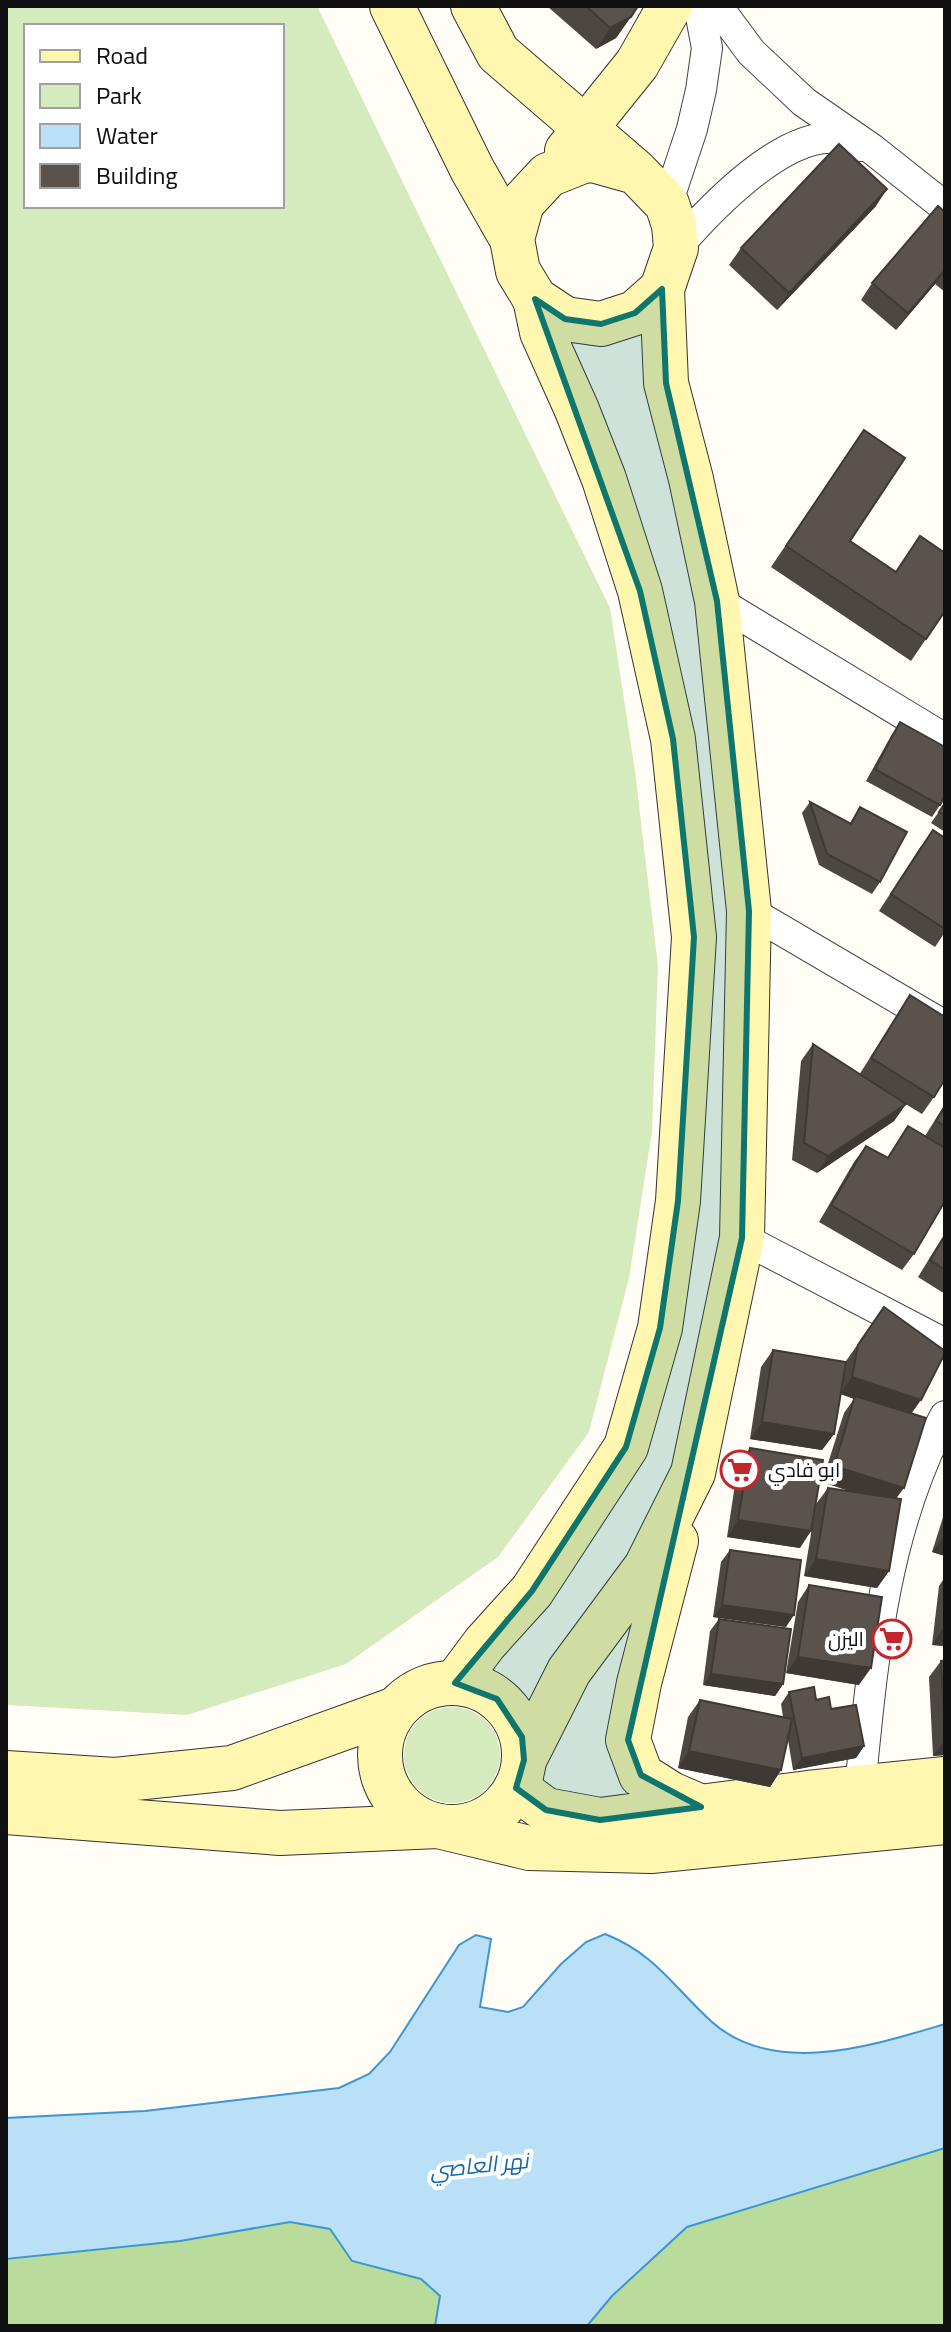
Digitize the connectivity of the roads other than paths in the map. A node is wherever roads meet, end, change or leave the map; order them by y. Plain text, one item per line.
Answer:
1 (392, 6) edge
2 (473, 6) edge
3 (670, 6) edge
4 (699, 6) edge
5 (717, 6) edge
6 (498, 53) junction
7 (637, 64) junction
8 (585, 128) junction
9 (872, 149) junction
10 (636, 172) junction
11 (548, 175) junction
12 (667, 204) junction
13 (945, 207) edge
14 (512, 239) junction
15 (676, 248) junction
16 (662, 289) junction
17 (535, 299) junction
18 (717, 601) junction
19 (945, 739) edge
20 (749, 911) junction
21 (945, 1026) edge
22 (742, 1238) junction
23 (945, 1344) edge
24 (945, 1416) edge
25 (693, 1473) junction
26 (455, 1683) junction
27 (396, 1709) junction
28 (6, 1773) edge
29 (520, 1774) junction
30 (945, 1779) edge
31 (860, 1788) junction
32 (701, 1807) junction
33 (6, 1812) edge
34 (945, 1822) edge
35 (438, 1826) junction

1 - 14 main road
2 - 6 main road
3 - 7 main road
4 - 12 street
5 - 9 street
6 - 7 main road
6 - 8 main road
7 - 8 main road
8 - 10 main road
8 - 11 main road
9 - 13 street
9 - 15 street
10 - 11 main road
10 - 12 main road
11 - 14 main road
12 - 15 main road
14 - 17 main road
15 - 16 main road
16 - 17 main road
16 - 18 main road
17 - 26 main road
18 - 19 street
18 - 20 main road
20 - 21 street
20 - 22 main road
22 - 23 street
22 - 25 main road
24 - 31 street
25 - 29 main road
25 - 32 main road
26 - 27 main road
26 - 29 main road
27 - 28 main road
27 - 35 main road
29 - 32 main road
29 - 35 main road
30 - 31 main road
31 - 32 main road
33 - 35 main road
34 - 35 main road

